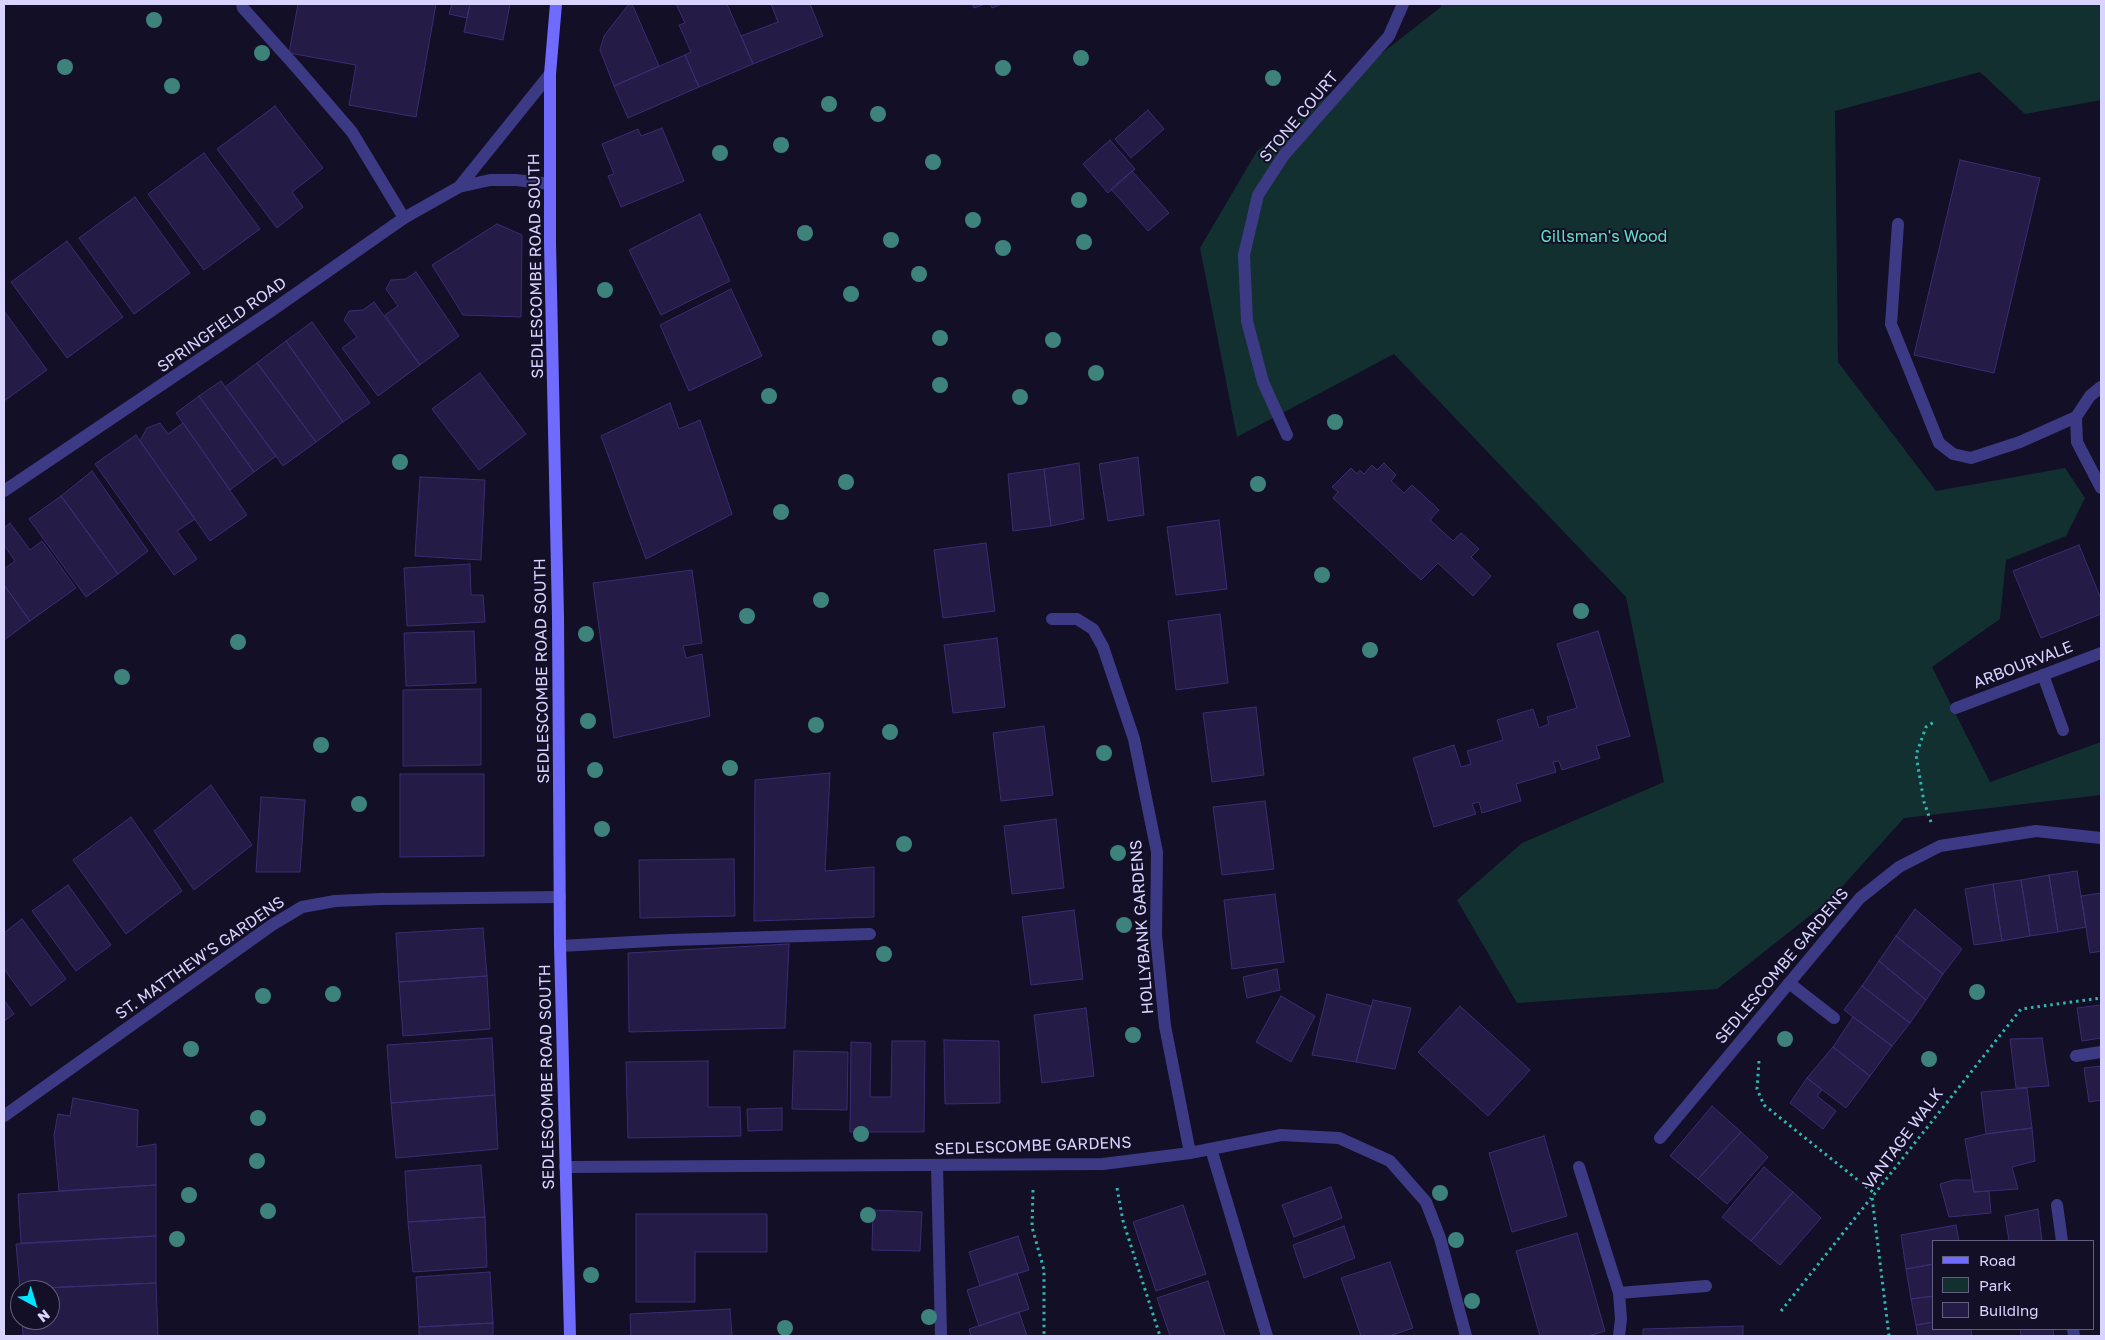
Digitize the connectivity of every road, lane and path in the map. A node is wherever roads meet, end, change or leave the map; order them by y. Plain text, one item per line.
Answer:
1 (242, 4) edge
2 (1404, 4) edge
3 (558, 5) edge
4 (550, 74) junction
5 (550, 184) junction
6 (459, 187) junction
7 (404, 218) junction
8 (1898, 224) dead end
9 (2101, 387) edge
10 (2076, 416) junction
11 (1287, 435) dead end
12 (2101, 488) edge
13 (4, 491) edge
14 (1052, 618) dead end
15 (2101, 653) edge
16 (2043, 675) junction
17 (1956, 708) joint
18 (2063, 730) dead end
19 (2101, 838) edge
20 (1940, 846) junction
21 (560, 897) junction
22 (870, 934) dead end
23 (560, 946) junction
24 (1789, 983) junction
25 (2101, 998) edge
26 (1834, 1018) dead end
27 (2101, 1052) edge
28 (1760, 1053) dead end
29 (2076, 1056) dead end
30 (4, 1116) edge
31 (1660, 1138) dead end
32 (1211, 1149) junction
33 (1190, 1153) junction
34 (1112, 1163) junction
35 (1034, 1165) junction
36 (937, 1166) junction
37 (565, 1167) junction
38 (1579, 1167) dead end
39 (1874, 1193) junction
40 (1872, 1197) junction
41 (2057, 1205) dead end
42 (2062, 1240) edge
43 (1706, 1286) dead end
44 (1620, 1293) junction
45 (1781, 1311) dead end
46 (570, 1336) edge
47 (941, 1336) edge
48 (1044, 1336) edge
49 (1160, 1336) edge
50 (1267, 1336) edge
51 (1466, 1336) edge
52 (1619, 1336) edge
53 (1889, 1336) edge

1 - 7 street
2 - 11 street, STONE COURT
3 - 4 street, SEDLESCOMBE ROAD SOUTH
4 - 5 street, SEDLESCOMBE ROAD SOUTH
4 - 6 street, SPRINGFIELD ROAD
5 - 6 street, SPRINGFIELD ROAD
5 - 21 street, SEDLESCOMBE ROAD SOUTH
6 - 7 street, SPRINGFIELD ROAD
7 - 13 street, SPRINGFIELD ROAD
8 - 10 street
9 - 10 street
10 - 12 street
14 - 33 street, HOLLYBANK GARDENS
15 - 16 street, ARBOURVALE
16 - 17 street, ARBOURVALE
16 - 18 street
17 - 20 path
19 - 20 street, SEDLESCOMBE GARDENS
20 - 24 street, SEDLESCOMBE GARDENS
21 - 23 street, SEDLESCOMBE ROAD SOUTH
21 - 30 street, ST. MATTHEW'S GARDENS
22 - 23 street
23 - 37 street, SEDLESCOMBE ROAD SOUTH
24 - 26 street
24 - 31 street, SEDLESCOMBE GARDENS
25 - 39 path, VANTAGE WALK
27 - 29 street
28 - 39 path
32 - 33 street, SEDLESCOMBE GARDENS
32 - 50 street
32 - 51 street, SEDLESCOMBE GARDENS
33 - 34 street, SEDLESCOMBE GARDENS
34 - 35 street, SEDLESCOMBE GARDENS
34 - 49 path
35 - 36 street, SEDLESCOMBE GARDENS
35 - 48 path
36 - 37 street, SEDLESCOMBE GARDENS
36 - 47 street
37 - 46 street, SEDLESCOMBE ROAD SOUTH
38 - 44 street
39 - 40 path, VANTAGE WALK
40 - 45 path
40 - 53 path, VANTAGE WALK
41 - 42 street
43 - 44 street
44 - 52 street

